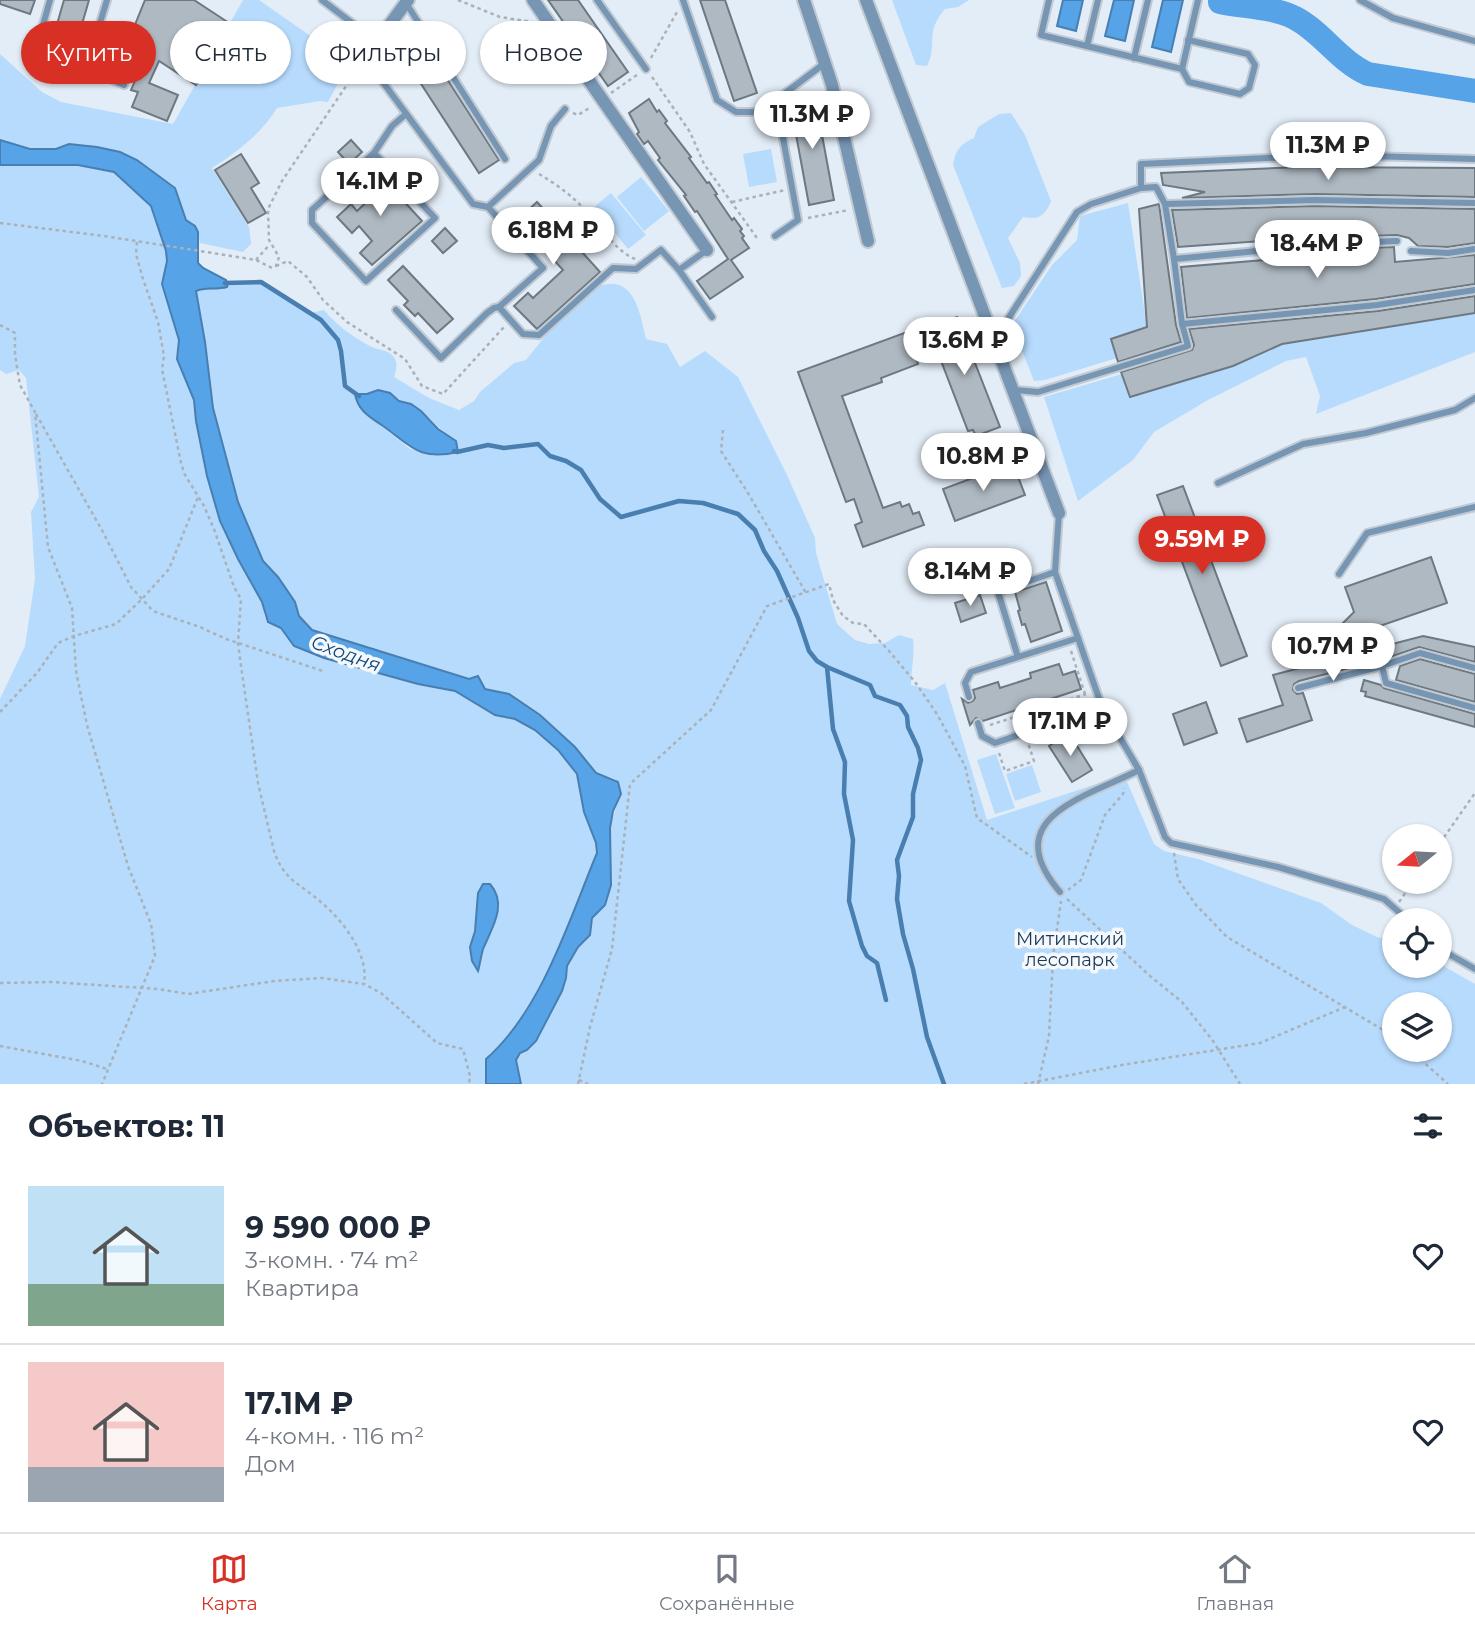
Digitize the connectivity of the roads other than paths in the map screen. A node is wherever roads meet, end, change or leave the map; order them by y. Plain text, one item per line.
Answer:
1 (50, 0) edge
2 (107, 0) edge
3 (322, 0) edge
4 (533, 0) edge
5 (597, 0) edge
6 (683, 0) edge
7 (804, 0) edge
8 (866, 0) edge
9 (1049, 0) edge
10 (1098, 0) edge
11 (1148, 0) edge
12 (1198, 0) edge
13 (1360, 0) edge
14 (407, 2) edge
15 (44, 21) edge
16 (101, 21) edge
17 (350, 21) edge
18 (393, 21) edge
19 (1188, 40) junction
20 (1475, 41) edge
21 (1087, 47) junction
22 (1134, 58) junction
23 (825, 63) junction
24 (645, 67) road end
25 (1182, 69) junction
26 (384, 84) edge
27 (565, 109) dead end
28 (778, 112) junction
29 (406, 114) junction
30 (374, 153) junction
31 (505, 159) dead end
32 (1475, 159) edge
33 (1141, 188) junction
34 (1475, 203) edge
35 (1165, 204) junction
36 (488, 207) junction
37 (775, 236) dead end
38 (868, 241) dead end
39 (1397, 242) dead end
40 (1475, 249) edge
41 (707, 250) joint
42 (1411, 251) dead end
43 (1174, 259) junction
44 (679, 271) junction
45 (1475, 290) edge
46 (499, 307) junction
47 (396, 310) dead end
48 (712, 317) dead end
49 (1182, 324) junction
50 (995, 339) junction
51 (1015, 390) junction
52 (1475, 398) edge
53 (1218, 483) dead end
54 (1475, 507) edge
55 (1059, 513) joint
56 (1055, 572) junction
57 (1339, 575) dead end
58 (1078, 638) junction
59 (1018, 657) junction
60 (1382, 666) junction
61 (1475, 668) edge
62 (1298, 688) dead end
63 (970, 696) dead end
64 (1102, 707) junction
65 (1475, 708) edge
66 (979, 725) road end
67 (1139, 771) junction
68 (1061, 894) road end
69 (1395, 908) edge
70 (1452, 956) edge
71 (1475, 970) edge

1 - 15 lane
2 - 16 lane
3 - 17 lane
4 - 41 street
5 - 24 lane
6 - 28 lane
7 - 23 street
8 - 50 street
9 - 21 lane
10 - 21 lane
11 - 22 lane
12 - 19 lane
13 - 20 lane
14 - 18 street
14 - 31 lane
19 - 25 lane
19 - 25 lane
21 - 22 lane
22 - 25 lane
23 - 28 lane
23 - 38 street
26 - 29 lane
27 - 36 lane
28 - 37 lane
29 - 30 lane
29 - 36 lane
30 - 30 lane
32 - 33 lane
33 - 35 lane
33 - 50 lane
34 - 35 lane
35 - 43 lane
36 - 46 lane
39 - 43 lane
40 - 42 lane
41 - 44 lane
43 - 49 lane
44 - 46 lane
44 - 48 lane
45 - 49 lane
46 - 47 lane
49 - 51 lane
50 - 51 street
51 - 55 street
52 - 53 lane
54 - 57 lane
55 - 56 lane
56 - 58 lane
56 - 59 lane
58 - 59 lane
58 - 64 lane
59 - 63 lane
60 - 61 lane
60 - 62 lane
60 - 65 lane
64 - 66 lane
64 - 67 lane
67 - 68 lane
67 - 69 lane
70 - 71 lane

